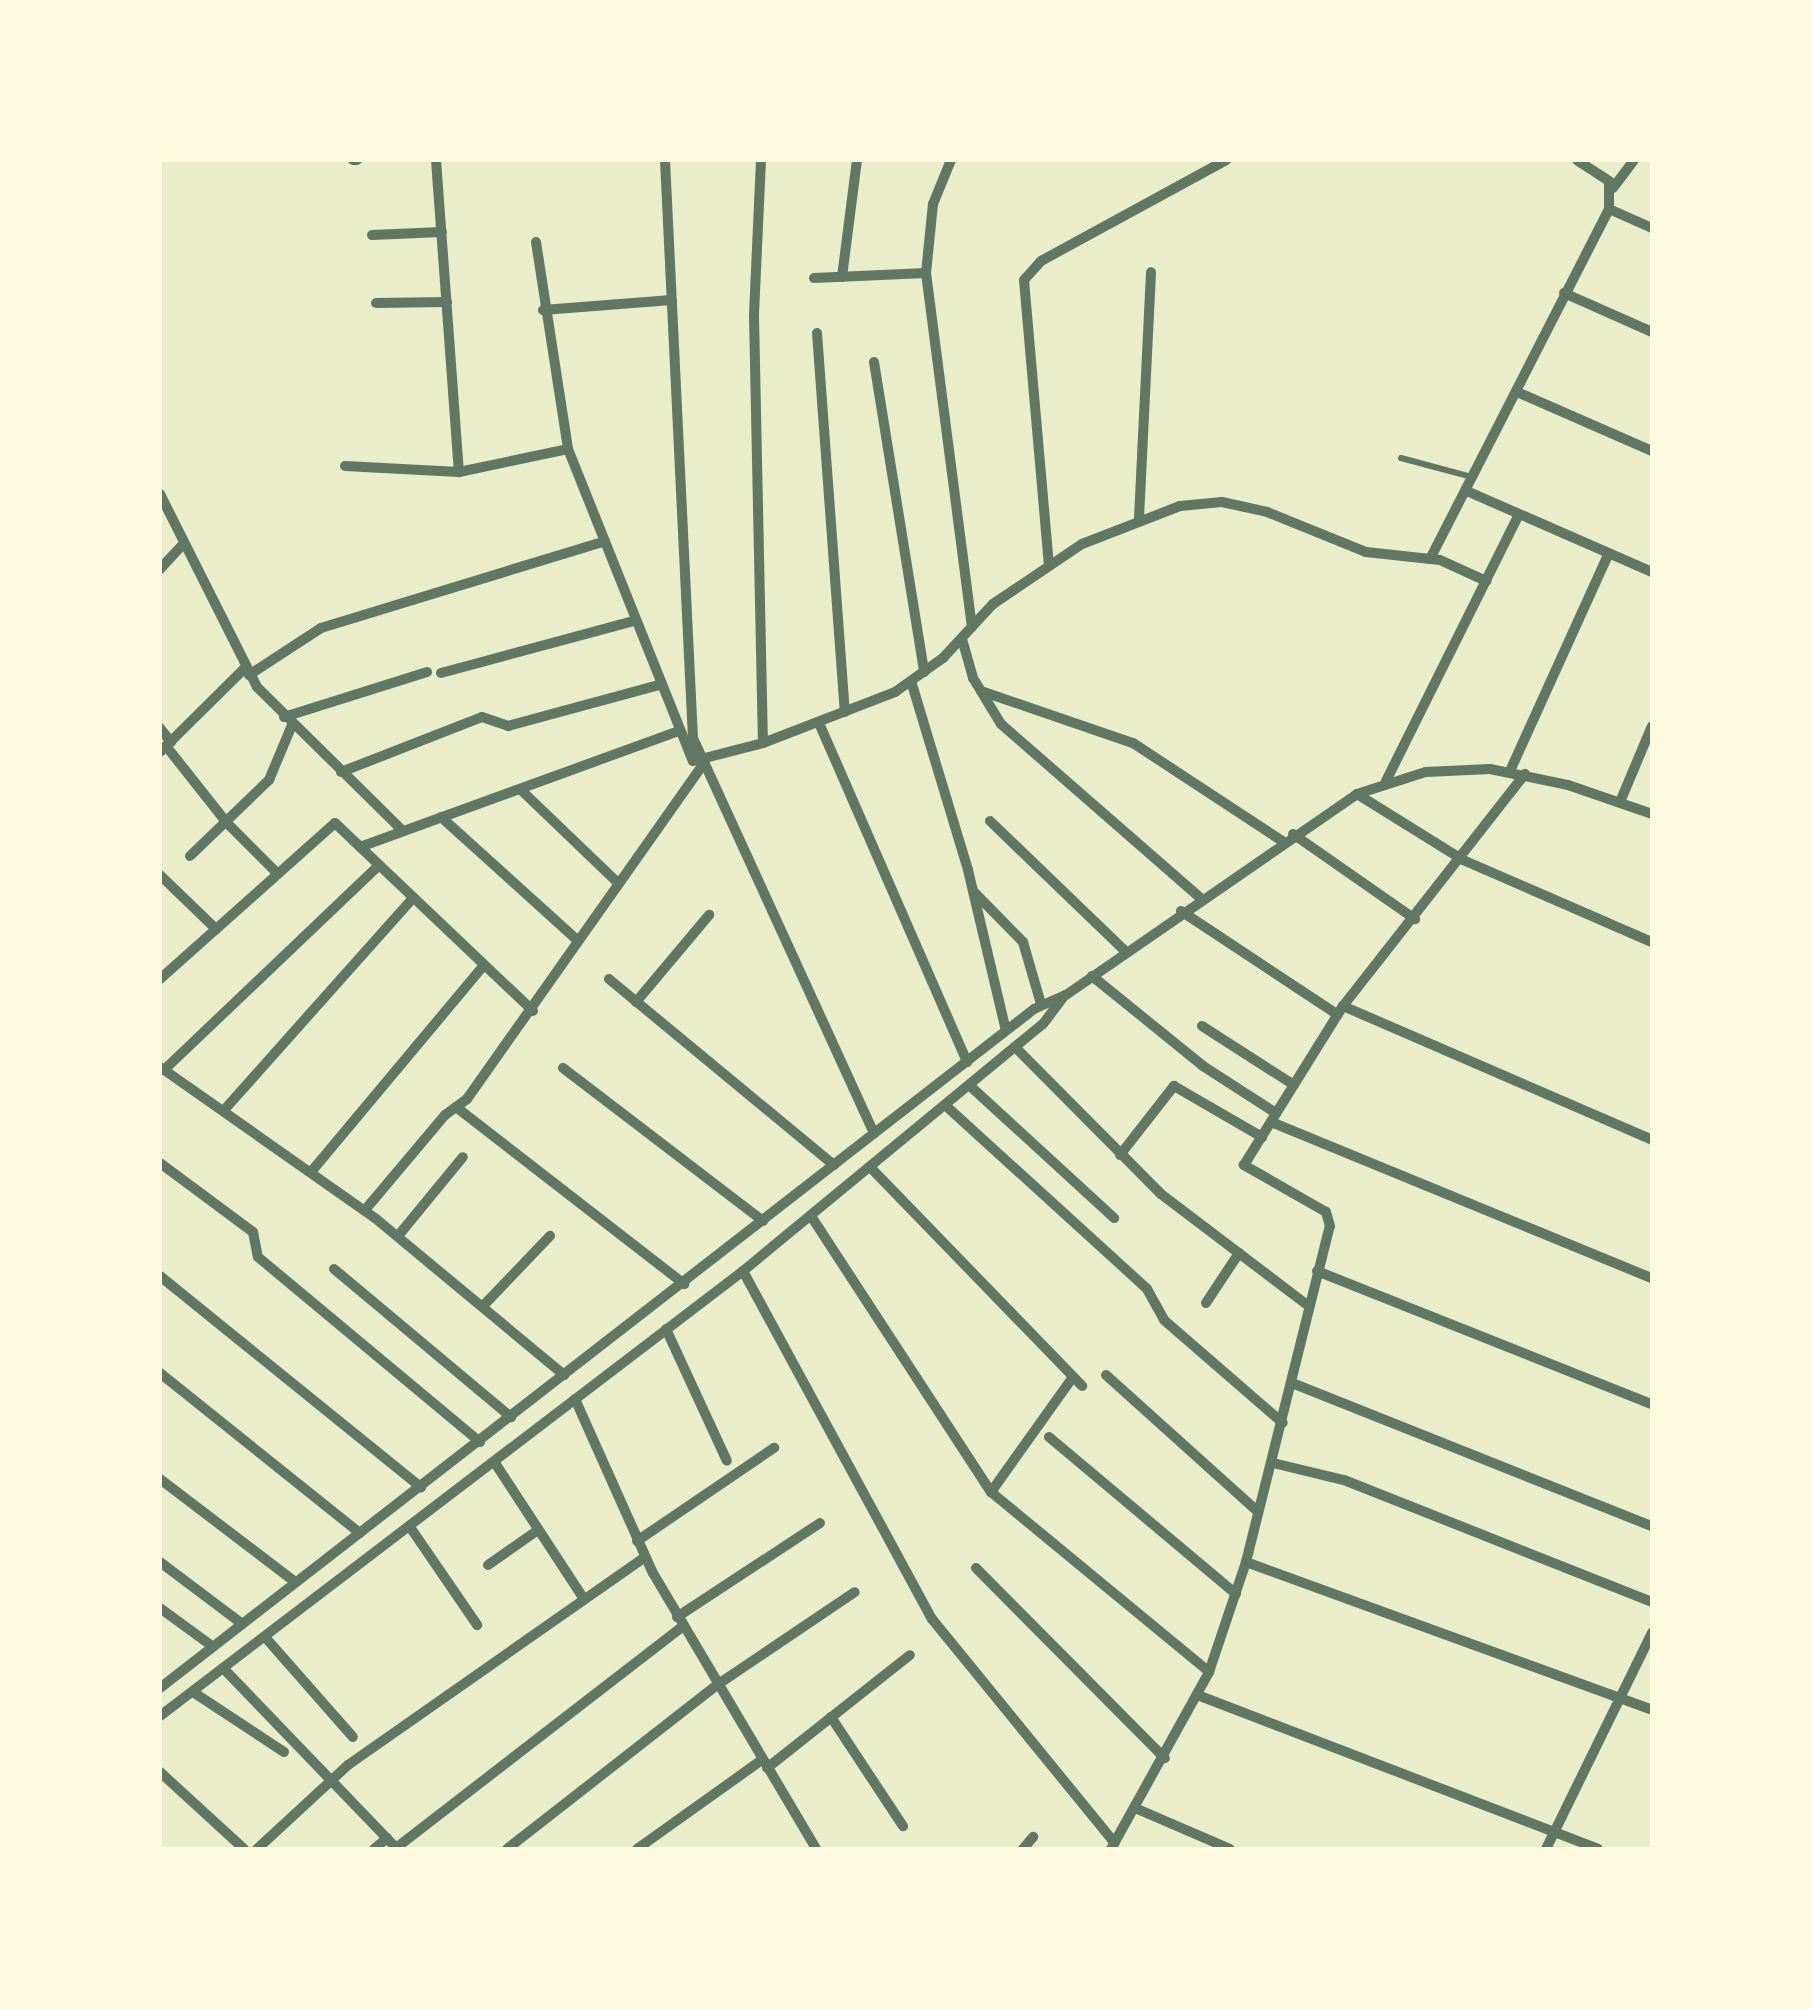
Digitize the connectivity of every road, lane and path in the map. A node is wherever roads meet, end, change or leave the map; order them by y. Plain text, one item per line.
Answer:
1 (436, 160) edge
2 (665, 160) edge
3 (762, 160) edge
4 (858, 160) edge
5 (952, 160) edge
6 (1226, 160) edge
7 (1577, 160) edge
8 (1634, 160) edge
9 (1613, 188) junction
10 (1609, 208) junction
11 (1652, 228) edge
12 (442, 232) junction
13 (372, 235) dead end
14 (536, 242) dead end
15 (1151, 272) dead end
16 (926, 273) junction
17 (842, 277) junction
18 (814, 278) dead end
19 (1564, 292) junction
20 (672, 300) junction
21 (446, 302) junction
22 (376, 303) dead end
23 (544, 310) junction
24 (1652, 332) edge
25 (817, 333) dead end
26 (874, 362) dead end
27 (1517, 392) junction
28 (568, 449) junction
29 (1652, 451) edge
30 (1401, 458) dead end
31 (344, 466) dead end
32 (459, 472) junction
33 (1476, 478) junction
34 (1469, 492) junction
35 (160, 494) edge
36 (1519, 514) junction
37 (1139, 518) junction
38 (605, 541) junction
39 (184, 543) junction
40 (1610, 554) junction
41 (1430, 559) junction
42 (1050, 566) junction
43 (160, 570) edge
44 (1652, 572) edge
45 (1486, 581) junction
46 (634, 621) junction
47 (972, 626) junction
48 (962, 639) junction
49 (247, 672) junction
50 (427, 672) dead end
51 (924, 672) junction
52 (441, 674) dead end
53 (911, 681) junction
54 (659, 685) junction
55 (980, 691) junction
56 (845, 712) junction
57 (288, 721) junction
58 (819, 723) junction
59 (1652, 726) edge
60 (160, 728) edge
61 (678, 731) junction
62 (763, 743) junction
63 (166, 746) edge
64 (701, 764) junction
65 (1510, 771) junction
66 (341, 772) junction
67 (1526, 774) junction
68 (1386, 781) junction
69 (520, 788) junction
70 (1357, 794) junction
71 (1620, 802) junction
72 (1652, 814) edge
73 (441, 818) junction
74 (990, 821) dead end
75 (227, 823) junction
76 (403, 831) junction
77 (1293, 834) junction
78 (1282, 840) junction
79 (360, 847) junction
80 (190, 856) dead end
81 (1462, 860) junction
82 (379, 864) junction
83 (278, 874) junction
84 (617, 882) junction
85 (162, 883) edge
86 (973, 891) junction
87 (413, 898) junction
88 (1200, 898) junction
89 (1180, 911) junction
90 (710, 915) dead end
91 (1415, 919) junction
92 (216, 930) junction
93 (576, 940) junction
94 (1652, 942) edge
95 (1125, 952) junction
96 (484, 965) junction
97 (1092, 976) junction
98 (160, 979) edge
99 (609, 979) dead end
100 (1066, 995) junction
101 (636, 1002) junction
102 (1041, 1004) junction
103 (1341, 1010) junction
104 (532, 1011) junction
105 (1202, 1026) dead end
106 (1006, 1031) junction
107 (1016, 1047) junction
108 (967, 1062) junction
109 (162, 1068) edge
110 (563, 1068) dead end
111 (970, 1085) junction
112 (1294, 1085) junction
113 (945, 1105) junction
114 (456, 1107) junction
115 (224, 1109) junction
116 (1274, 1118) junction
117 (874, 1134) junction
118 (1262, 1137) junction
119 (1652, 1140) edge
120 (1120, 1155) junction
121 (463, 1157) dead end
122 (160, 1163) edge
123 (834, 1165) junction
124 (870, 1167) junction
125 (311, 1172) junction
126 (365, 1210) junction
127 (810, 1216) junction
128 (1114, 1218) dead end
129 (763, 1221) junction
130 (398, 1236) junction
131 (550, 1236) dead end
132 (1239, 1254) junction
133 (334, 1269) dead end
134 (742, 1271) junction
135 (1317, 1271) junction
136 (160, 1276) edge
137 (1652, 1278) edge
138 (684, 1284) junction
139 (1206, 1303) dead end
140 (1307, 1304) junction
141 (484, 1306) junction
142 (666, 1329) junction
143 (160, 1373) edge
144 (564, 1376) junction
145 (1106, 1376) dead end
146 (1292, 1383) junction
147 (575, 1400) junction
148 (1652, 1404) edge
149 (511, 1417) junction
150 (1283, 1423) junction
151 (1049, 1437) dead end
152 (480, 1442) junction
153 (774, 1448) dead end
154 (728, 1461) dead end
155 (494, 1463) junction
156 (1272, 1463) junction
157 (160, 1480) edge
158 (421, 1487) junction
159 (991, 1492) junction
160 (1257, 1511) junction
161 (820, 1522) dead end
162 (1652, 1526) edge
163 (410, 1527) junction
164 (538, 1530) junction
165 (360, 1533) junction
166 (637, 1541) junction
167 (645, 1557) junction
168 (160, 1562) edge
169 (1246, 1562) junction
170 (488, 1565) dead end
171 (976, 1568) dead end
172 (295, 1582) junction
173 (855, 1592) dead end
174 (1236, 1594) junction
175 (584, 1599) junction
176 (1652, 1602) edge
177 (160, 1608) edge
178 (679, 1622) junction
179 (240, 1623) junction
180 (477, 1624) dead end
181 (1652, 1633) edge
182 (264, 1637) junction
183 (212, 1646) junction
184 (910, 1655) dead end
185 (224, 1668) junction
186 (1209, 1672) junction
187 (717, 1685) junction
188 (160, 1688) edge
189 (193, 1692) junction
190 (1200, 1696) junction
191 (1621, 1698) junction
192 (1652, 1710) edge
193 (160, 1716) edge
194 (831, 1717) junction
195 (353, 1736) dead end
196 (284, 1752) dead end
197 (1165, 1758) junction
198 (765, 1764) junction
199 (160, 1772) edge
200 (333, 1778) junction
201 (1135, 1808) junction
202 (903, 1826) dead end
203 (1555, 1832) junction
204 (1033, 1837) dead end
205 (388, 1838) junction
206 (1113, 1846) edge
207 (397, 1848) edge
208 (813, 1848) edge
209 (244, 1849) edge
210 (257, 1849) edge
211 (374, 1849) edge
212 (507, 1849) edge
213 (637, 1849) edge
214 (1023, 1849) edge
215 (1230, 1849) edge
216 (1546, 1849) edge
217 (1598, 1849) edge

1 - 12 street
2 - 20 street
3 - 62 street
4 - 17 street
5 - 16 street
6 - 42 street
7 - 9 street
8 - 9 street
9 - 10 street
10 - 11 street
10 - 19 street
12 - 13 street
12 - 21 street
14 - 23 street
15 - 37 street
16 - 17 street
16 - 47 street
17 - 18 street
19 - 24 street
19 - 27 street
20 - 23 street
20 - 64 street
21 - 22 street
21 - 32 street
23 - 28 street
25 - 56 street
26 - 51 street
27 - 29 street
27 - 33 street
28 - 32 street
28 - 38 street
30 - 33 lane
31 - 32 street
33 - 34 street
34 - 36 street
34 - 41 street
35 - 39 street
36 - 40 street
36 - 45 street
37 - 41 street
37 - 42 street
38 - 46 street
38 - 49 street
39 - 43 street
39 - 49 street
40 - 44 street
40 - 65 street
41 - 45 street
42 - 47 street
45 - 68 street
46 - 52 street
46 - 54 street
47 - 48 street
48 - 51 street
48 - 55 street
49 - 57 street
49 - 63 street
50 - 57 street
51 - 53 street
53 - 56 street
53 - 86 street
54 - 61 street
54 - 66 street
55 - 78 street
55 - 88 street
56 - 58 street
57 - 66 street
57 - 75 street
58 - 62 street
58 - 108 street
59 - 71 street
60 - 63 street
61 - 64 street
61 - 69 street
62 - 64 street
63 - 75 street
64 - 84 street
64 - 117 street
65 - 67 street
65 - 68 street
66 - 76 street
67 - 71 street
67 - 81 street
68 - 70 street
69 - 73 street
69 - 84 street
70 - 77 street
70 - 81 street
71 - 72 street
73 - 76 street
73 - 93 street
74 - 95 street
75 - 80 street
75 - 83 street
76 - 79 street
77 - 78 street
77 - 91 street
78 - 88 street
79 - 82 street
79 - 83 street
81 - 91 street
81 - 94 street
82 - 87 street
82 - 109 street
83 - 92 street
84 - 93 street
85 - 92 street
86 - 102 street
86 - 106 street
87 - 96 street
87 - 115 street
88 - 89 street
89 - 95 street
89 - 103 street
90 - 101 street
91 - 103 street
92 - 98 street
93 - 104 street
95 - 97 street
96 - 104 street
96 - 125 street
97 - 100 street
97 - 116 street
99 - 101 street
100 - 102 street
100 - 107 street
101 - 123 street
102 - 106 street
103 - 112 street
103 - 119 street
104 - 114 street
105 - 112 street
106 - 108 street
107 - 111 street
107 - 120 street
108 - 117 street
109 - 115 street
110 - 129 street
111 - 113 street
111 - 128 street
112 - 116 street
113 - 124 street
113 - 150 street
114 - 126 street
114 - 138 street
115 - 125 street
116 - 118 street
116 - 137 street
117 - 123 street
118 - 120 street
118 - 135 street
120 - 132 street
121 - 130 street
122 - 152 street
123 - 129 street
124 - 127 street
124 - 159 street
125 - 126 street
126 - 130 street
127 - 134 street
127 - 159 street
129 - 138 street
130 - 141 street
131 - 141 street
132 - 139 street
132 - 140 street
133 - 149 street
134 - 142 street
134 - 206 street
135 - 140 street
135 - 148 street
136 - 158 street
138 - 144 street
140 - 146 street
141 - 144 street
142 - 147 street
142 - 154 street
143 - 165 street
144 - 149 street
145 - 160 street
146 - 150 street
146 - 162 street
147 - 155 street
147 - 166 street
149 - 152 street
150 - 156 street
151 - 174 street
152 - 158 street
153 - 166 street
155 - 163 street
155 - 164 street
156 - 160 street
156 - 176 street
157 - 172 street
158 - 165 street
159 - 186 street
160 - 169 street
161 - 178 street
163 - 180 street
163 - 182 street
164 - 170 street
164 - 175 street
165 - 172 street
166 - 167 street
167 - 175 street
167 - 178 street
168 - 179 street
169 - 174 street
169 - 191 street
171 - 197 street
172 - 179 street
173 - 187 street
174 - 186 street
175 - 200 street
177 - 183 street
178 - 187 street
178 - 207 street
179 - 183 street
181 - 191 street
182 - 185 street
182 - 195 street
183 - 188 street
184 - 194 street
185 - 189 street
185 - 200 street
186 - 190 street
187 - 198 street
187 - 212 street
189 - 193 street
189 - 196 street
190 - 197 street
190 - 203 street
191 - 192 street
191 - 203 street
194 - 198 street
194 - 202 street
197 - 201 street
198 - 208 street
198 - 213 street
199 - 209 street
200 - 205 street
200 - 210 street
201 - 206 street
201 - 215 street
203 - 216 street
203 - 217 street
204 - 214 street
205 - 207 street
205 - 211 street

